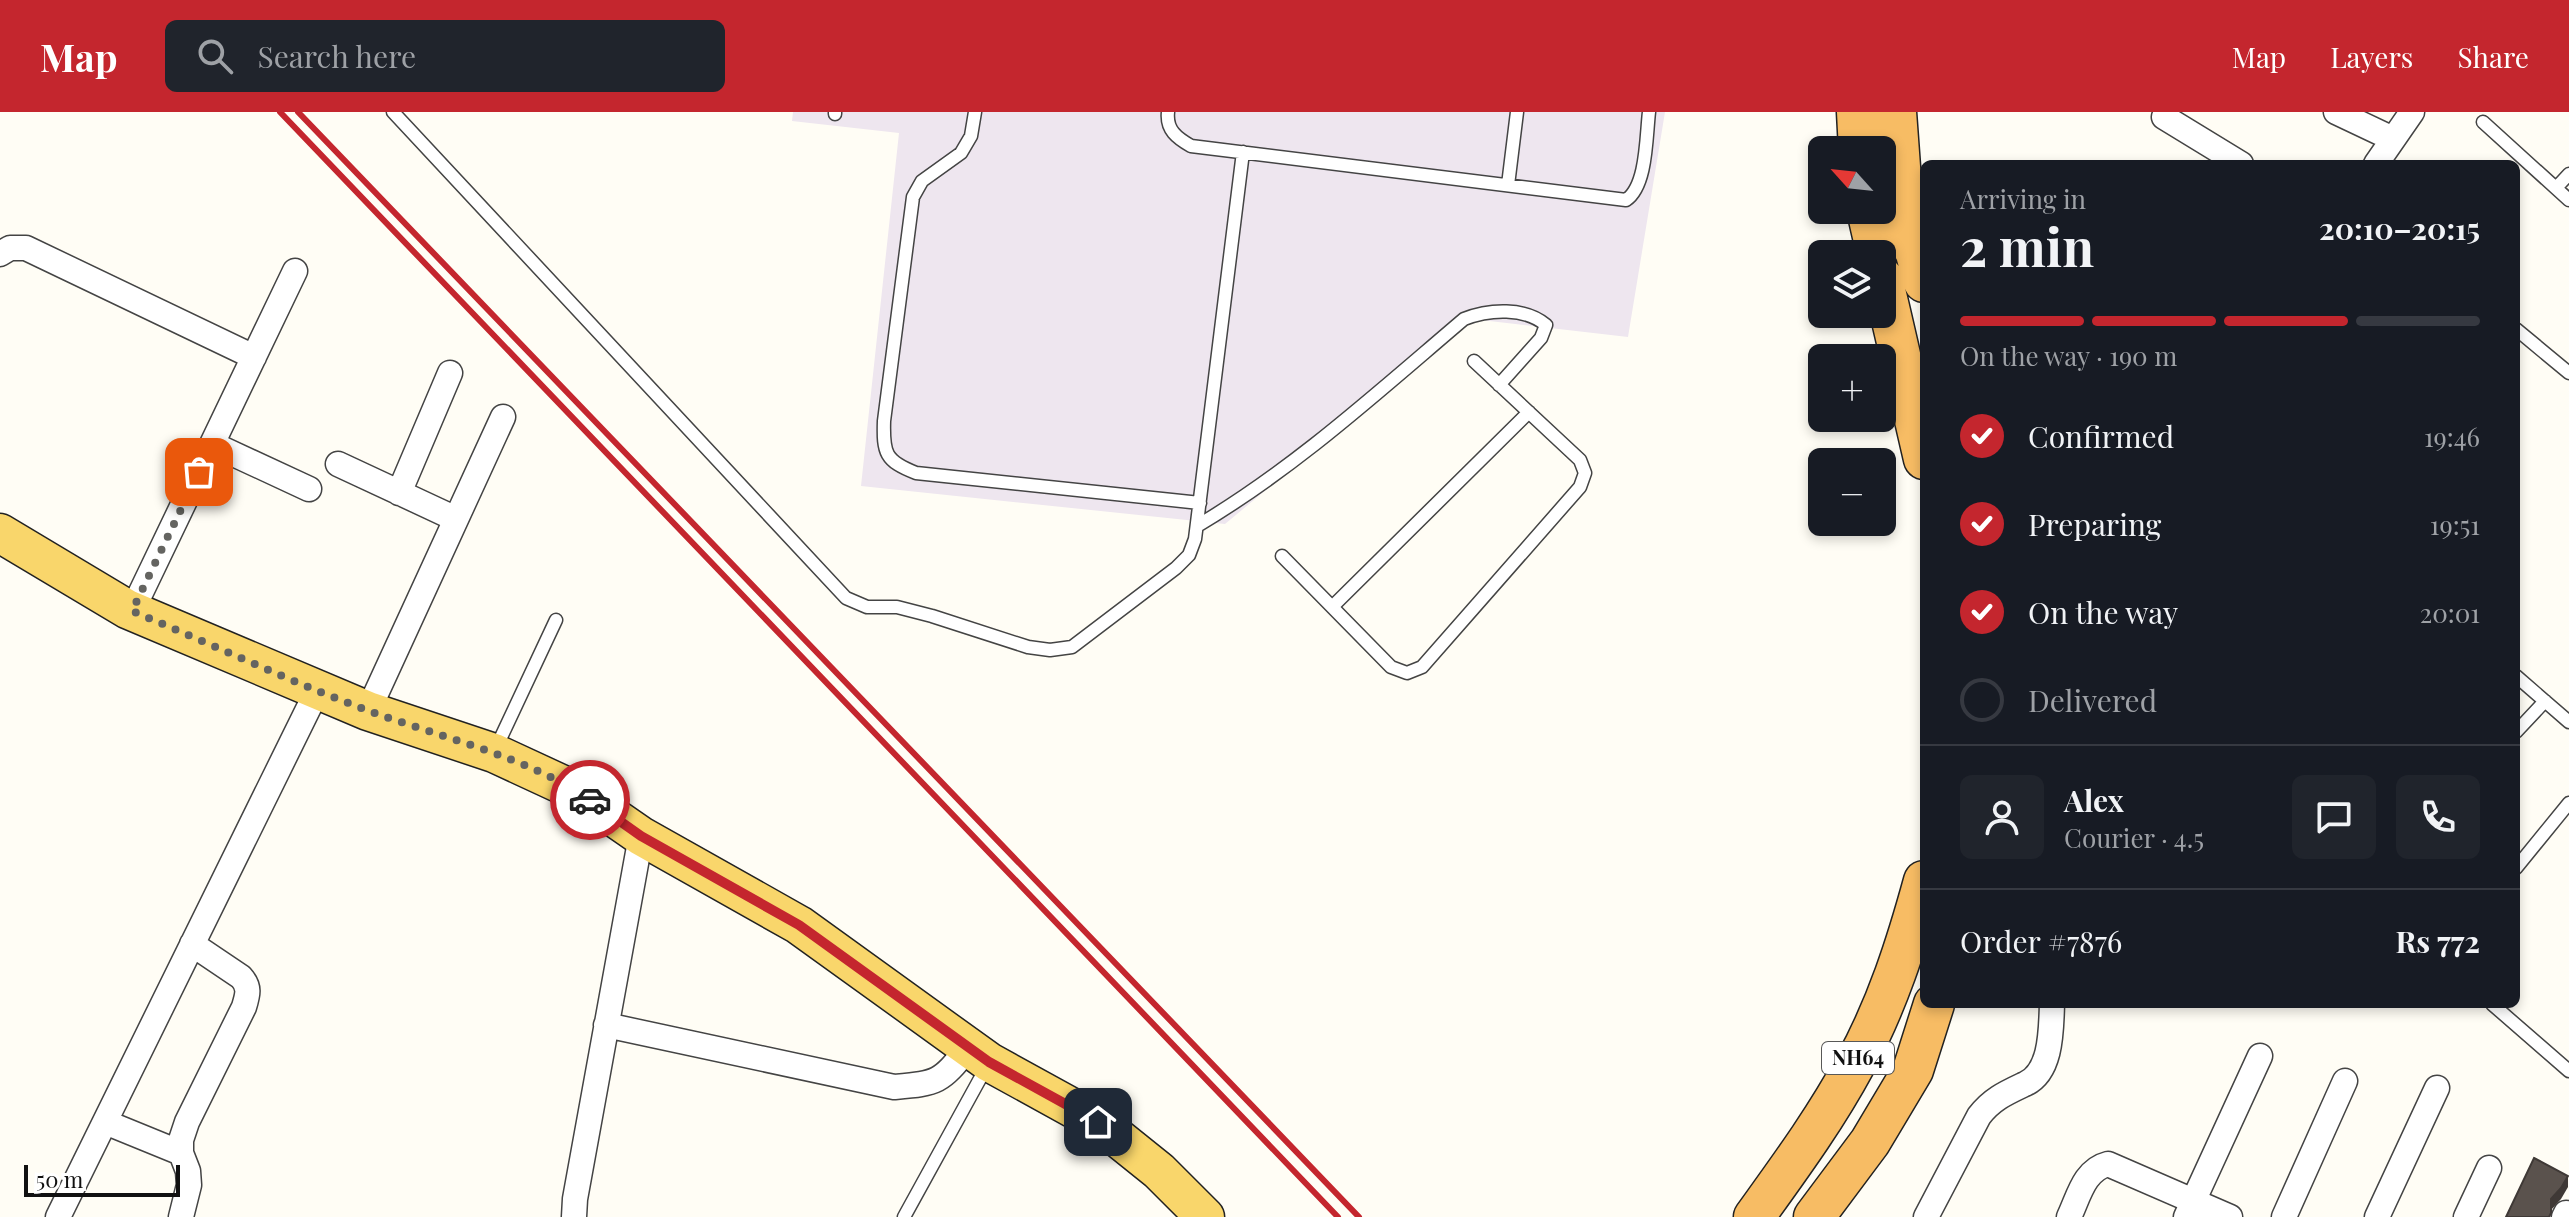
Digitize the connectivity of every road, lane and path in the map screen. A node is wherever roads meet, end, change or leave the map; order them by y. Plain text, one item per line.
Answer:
1 (393, 112) edge
2 (975, 112) edge
3 (1168, 112) edge
4 (1517, 112) edge
5 (1649, 112) edge
6 (1857, 112) edge
7 (1896, 112) edge
8 (2336, 112) edge
9 (2412, 112) edge
10 (2164, 117) dead end
11 (2483, 122) dead end
12 (1858, 136) edge
13 (2393, 139) junction
14 (1243, 152) junction
15 (2234, 160) edge
16 (2379, 160) edge
17 (2569, 174) edge
18 (1508, 185) junction
19 (2556, 188) junction
20 (2569, 200) edge
21 (0, 254) edge
22 (1920, 254) edge
23 (295, 271) dead end
24 (1894, 328) edge
25 (2520, 332) edge
26 (254, 357) junction
27 (1474, 361) dead end
28 (450, 373) dead end
29 (2569, 373) edge
30 (1499, 385) junction
31 (1529, 412) junction
32 (503, 417) dead end
33 (1920, 442) edge
34 (212, 444) junction
35 (338, 464) dead end
36 (309, 489) dead end
37 (399, 493) junction
38 (1200, 503) junction
39 (456, 519) junction
40 (1197, 526) junction
41 (0, 533) edge
42 (1282, 556) dead end
43 (1332, 607) junction
44 (132, 611) junction
45 (556, 620) dead end
46 (2520, 679) edge
47 (318, 689) junction
48 (2545, 701) junction
49 (368, 711) junction
50 (2569, 722) edge
51 (2520, 728) edge
52 (494, 753) junction
53 (2569, 803) edge
54 (641, 836) junction
55 (2520, 863) edge
56 (1920, 894) edge
57 (192, 944) junction
58 (1933, 1008) edge
59 (2052, 1008) edge
60 (2497, 1008) edge
61 (606, 1025) junction
62 (979, 1055) junction
63 (2260, 1056) dead end
64 (2569, 1071) edge
65 (2345, 1081) dead end
66 (2437, 1088) dead end
67 (105, 1122) junction
68 (181, 1153) junction
69 (2489, 1168) dead end
70 (2189, 1209) edge
71 (58, 1217) edge
72 (181, 1217) edge
73 (574, 1217) edge
74 (904, 1217) edge
75 (1205, 1217) edge
76 (1754, 1217) edge
77 (1814, 1217) edge
78 (1926, 1217) edge
79 (2069, 1217) edge
80 (2230, 1217) edge
81 (2284, 1217) edge
82 (2377, 1217) edge
83 (2466, 1217) edge

1 - 40 lane
2 - 38 lane
3 - 14 lane
4 - 18 lane
5 - 18 lane
6 - 12 highway
7 - 22 highway
8 - 13 street
9 - 13 street
10 - 15 street
11 - 19 lane
13 - 16 street
14 - 18 lane
14 - 38 lane
17 - 19 lane
19 - 20 lane
21 - 26 street
23 - 26 street
24 - 33 highway
25 - 29 lane
26 - 34 street
27 - 30 lane
28 - 37 street
30 - 31 lane
30 - 40 lane
31 - 43 lane
31 - 43 lane
32 - 39 street
34 - 36 street
34 - 44 street
35 - 37 street
37 - 39 street
38 - 40 lane
39 - 49 street
41 - 44 main road
42 - 43 lane
44 - 47 main road
45 - 52 lane
46 - 48 lane
47 - 49 main road
47 - 57 street
48 - 50 lane
48 - 51 lane
49 - 52 main road
52 - 54 main road
53 - 55 lane
54 - 61 street
54 - 62 main road
56 - 76 highway, NH64
57 - 67 street
57 - 68 street
58 - 77 highway, NH64
59 - 78 street
60 - 64 lane
61 - 62 street
61 - 73 street
62 - 74 lane
62 - 75 main road
63 - 70 street
65 - 81 street
66 - 82 street
67 - 68 street
67 - 71 street
68 - 72 street
69 - 83 street
70 - 79 street
70 - 80 street

